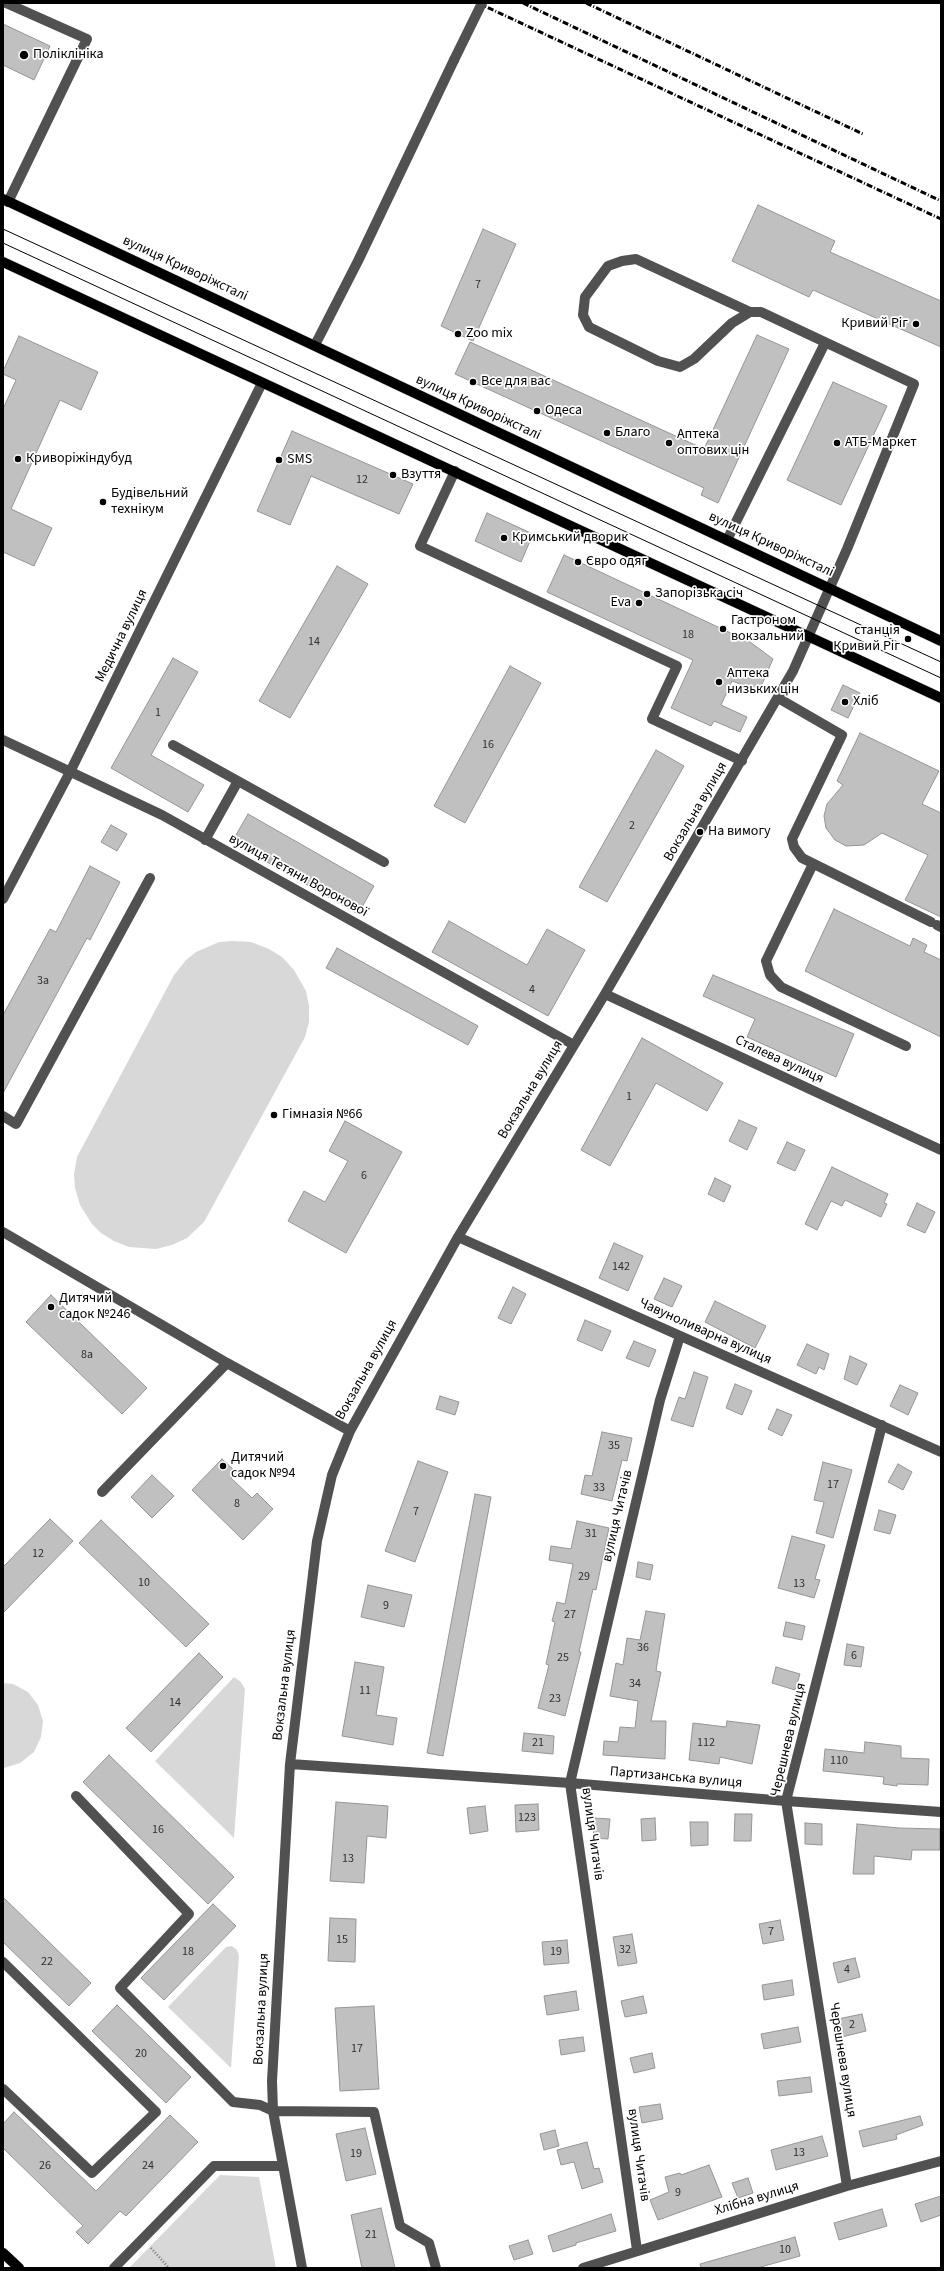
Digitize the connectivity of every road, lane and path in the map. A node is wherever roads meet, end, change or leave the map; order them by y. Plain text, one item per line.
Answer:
1 (6, 3) edge
2 (482, 3) edge
3 (5, 201) edge
4 (3, 262) edge
5 (750, 312) junction
6 (825, 342) junction
7 (315, 345) junction
8 (262, 383) junction
9 (455, 471) junction
10 (727, 540) junction
11 (830, 588) junction
12 (808, 637) junction
13 (941, 641) edge
14 (778, 698) junction
15 (941, 698) edge
16 (3, 740) edge
17 (173, 745) dead end
18 (742, 761) junction
19 (70, 772) junction
20 (238, 781) junction
21 (205, 840) junction
22 (384, 862) dead end
23 (813, 864) junction
24 (150, 878) dead end
25 (3, 899) edge
26 (936, 924) edge
27 (605, 994) junction
28 (574, 1046) junction
29 (906, 1046) dead end
30 (3, 1116) edge
31 (941, 1150) edge
32 (3, 1232) edge
33 (458, 1237) junction
34 (680, 1336) junction
35 (227, 1363) junction
36 (882, 1425) junction
37 (350, 1431) junction
38 (941, 1452) edge
39 (102, 1492) dead end
40 (290, 1764) junction
41 (570, 1783) junction
42 (76, 1796) dead end
43 (786, 1801) junction
44 (941, 1812) edge
45 (3, 1962) edge
46 (3, 2089) edge
47 (273, 2112) junction
48 (941, 2161) edge
49 (283, 2166) junction
50 (847, 2186) junction
51 (143, 2238) junction
52 (637, 2250) junction
53 (3, 2253) edge
54 (589, 2267) edge
55 (19, 2268) edge
56 (114, 2268) edge
57 (169, 2268) edge
58 (302, 2268) edge
59 (436, 2268) edge

1 - 3 street
2 - 7 street, bridge
3 - 7 main road, вулиця Криворіжсталі
4 - 8 main road
5 - 5 street
5 - 6 street
6 - 10 street
6 - 11 street, Вокзальна вулиця
7 - 10 main road, вулиця Криворіжсталі
8 - 9 main road
8 - 19 street, Медична вулиця
9 - 12 main road
9 - 18 street
10 - 11 main road, вулиця Криворіжсталі
11 - 12 street, Вокзальна вулиця
11 - 13 main road, вулиця Криворіжсталі
12 - 14 street, Вокзальна вулиця
12 - 15 main road
14 - 18 street, Вокзальна вулиця
14 - 23 street
16 - 19 street, вулиця Тетяни Воронової
17 - 20 street
18 - 27 street, Вокзальна вулиця
19 - 21 street, вулиця Тетяни Воронової
19 - 25 street, Медична вулиця
20 - 21 street
20 - 22 street
21 - 28 street, вулиця Тетяни Воронової
23 - 26 street
23 - 29 street
24 - 30 street
27 - 28 street, Вокзальна вулиця
27 - 31 street, Сталева вулиця
28 - 33 street, Вокзальна вулиця
32 - 35 street
33 - 34 street, Чавуноливарна вулиця
33 - 37 street, Вокзальна вулиця
34 - 36 street, Чавуноливарна вулиця
34 - 41 street, вулиця Читачів
35 - 37 street
35 - 39 street
36 - 38 street, Чавуноливарна вулиця
36 - 43 street, Черешнева вулиця
37 - 40 street, Вокзальна вулиця
40 - 41 street, Партизанська вулиця
40 - 47 street, Вокзальна вулиця
41 - 43 street, Партизанська вулиця
41 - 52 street, вулиця Читачів
42 - 47 street
43 - 44 street, Партизанська вулиця
43 - 50 street, Черешнева вулиця
45 - 46 street
47 - 49 street, Вокзальна вулиця
47 - 59 street
48 - 50 street, Хлібна вулиця
49 - 51 street
49 - 58 street, Вокзальна вулиця
50 - 52 street, Хлібна вулиця
51 - 56 street
51 - 57 path
52 - 54 street, Хлібна вулиця
53 - 55 main road

